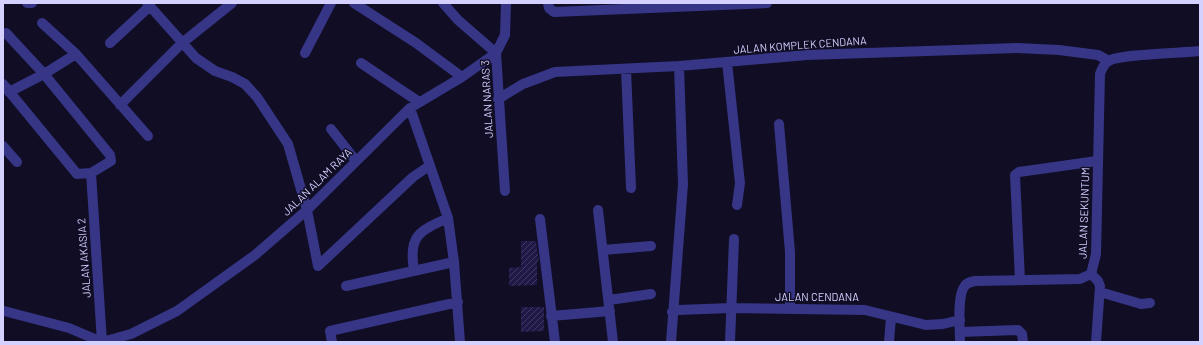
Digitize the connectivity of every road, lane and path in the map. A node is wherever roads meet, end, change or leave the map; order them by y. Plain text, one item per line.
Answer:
1 (27, 3) edge
2 (32, 3) edge
3 (232, 3) edge
4 (331, 3) edge
5 (354, 3) edge
6 (444, 3) edge
7 (506, 3) edge
8 (548, 3) edge
9 (767, 3) edge
10 (149, 4) edge
11 (624, 6) edge
12 (42, 22) dead end
13 (6, 33) dead end
14 (110, 43) dead end
15 (182, 43) junction
16 (1200, 51) edge
17 (305, 53) dead end
18 (496, 53) junction
19 (76, 54) junction
20 (1109, 60) junction
21 (727, 62) junction
22 (361, 63) dead end
23 (679, 66) junction
24 (626, 69) junction
25 (44, 74) junction
26 (462, 77) junction
27 (6, 88) edge
28 (498, 99) junction
29 (419, 102) junction
30 (120, 105) junction
31 (410, 108) junction
32 (779, 124) dead end
33 (331, 129) dead end
34 (148, 136) dead end
35 (3, 146) edge
36 (356, 161) junction
37 (1097, 161) junction
38 (17, 162) dead end
39 (429, 166) junction
40 (91, 173) junction
41 (632, 188) dead end
42 (505, 191) dead end
43 (737, 205) dead end
44 (307, 210) junction
45 (598, 210) dead end
46 (448, 218) junction
47 (540, 219) dead end
48 (734, 239) dead end
49 (652, 246) dead end
50 (603, 250) junction
51 (454, 262) junction
52 (414, 270) junction
53 (1091, 274) junction
54 (1020, 280) junction
55 (346, 286) dead end
56 (1100, 292) junction
57 (651, 294) dead end
58 (609, 300) junction
59 (458, 302) junction
60 (1150, 303) dead end
61 (731, 308) junction
62 (790, 309) junction
63 (4, 311) dead end
64 (610, 311) junction
65 (672, 312) junction
66 (551, 316) junction
67 (892, 317) junction
68 (960, 320) junction
69 (960, 337) edge
70 (102, 342) edge
71 (332, 342) edge
72 (460, 342) edge
73 (555, 342) edge
74 (613, 342) edge
75 (671, 342) edge
76 (730, 342) edge
77 (889, 342) edge
78 (1023, 342) edge
79 (1096, 342) edge

1 - 2 street
3 - 15 street
4 - 17 street
5 - 26 street
6 - 18 street, JALAN NARAS 3
7 - 18 street, JALAN ALAM RAYA
8 - 11 street
9 - 11 street
10 - 14 street
10 - 15 street
12 - 19 street
13 - 25 street
15 - 30 street
15 - 44 street
16 - 20 street
18 - 26 street, JALAN ALAM RAYA
18 - 28 street, JALAN NARAS 3
19 - 25 street
19 - 30 street
20 - 21 street, JALAN KOMPLEK CENDANA
20 - 37 street, JALAN SEKUNTUM
21 - 23 street, JALAN KOMPLEK CENDANA
21 - 43 street
22 - 29 street
23 - 24 street, JALAN KOMPLEK CENDANA
23 - 65 street
24 - 28 street, JALAN KOMPLEK CENDANA
24 - 41 street
25 - 27 street
25 - 40 street
26 - 29 street, JALAN ALAM RAYA
27 - 40 street
28 - 42 street, JALAN NARAS 3
29 - 31 street, JALAN ALAM RAYA
30 - 34 street
31 - 36 street, JALAN ALAM RAYA
31 - 39 street
32 - 62 street
33 - 36 street
35 - 38 street
36 - 44 street, JALAN ALAM RAYA
37 - 53 street, JALAN SEKUNTUM
37 - 54 street
39 - 44 street
39 - 46 street
40 - 70 street, JALAN AKASIA 2
44 - 70 street, JALAN ALAM RAYA
45 - 50 street
46 - 51 street
46 - 52 street
47 - 66 street
48 - 61 street
49 - 50 street
50 - 58 street
51 - 52 street
51 - 59 street
52 - 55 street
53 - 54 street, JALAN SEKUNTUM
53 - 56 street
54 - 68 street, JALAN SEKUNTUM
56 - 60 street
56 - 79 street
57 - 58 street
58 - 64 street
59 - 71 street
59 - 72 street
61 - 62 street, JALAN CENDANA
61 - 65 street, JALAN CENDANA
61 - 76 street
62 - 67 street, JALAN CENDANA
63 - 70 street
64 - 66 street
64 - 74 street
65 - 75 street
66 - 73 street
67 - 68 street, JALAN CENDANA
67 - 77 street
68 - 69 street, JALAN SEKUNTUM
69 - 78 street

